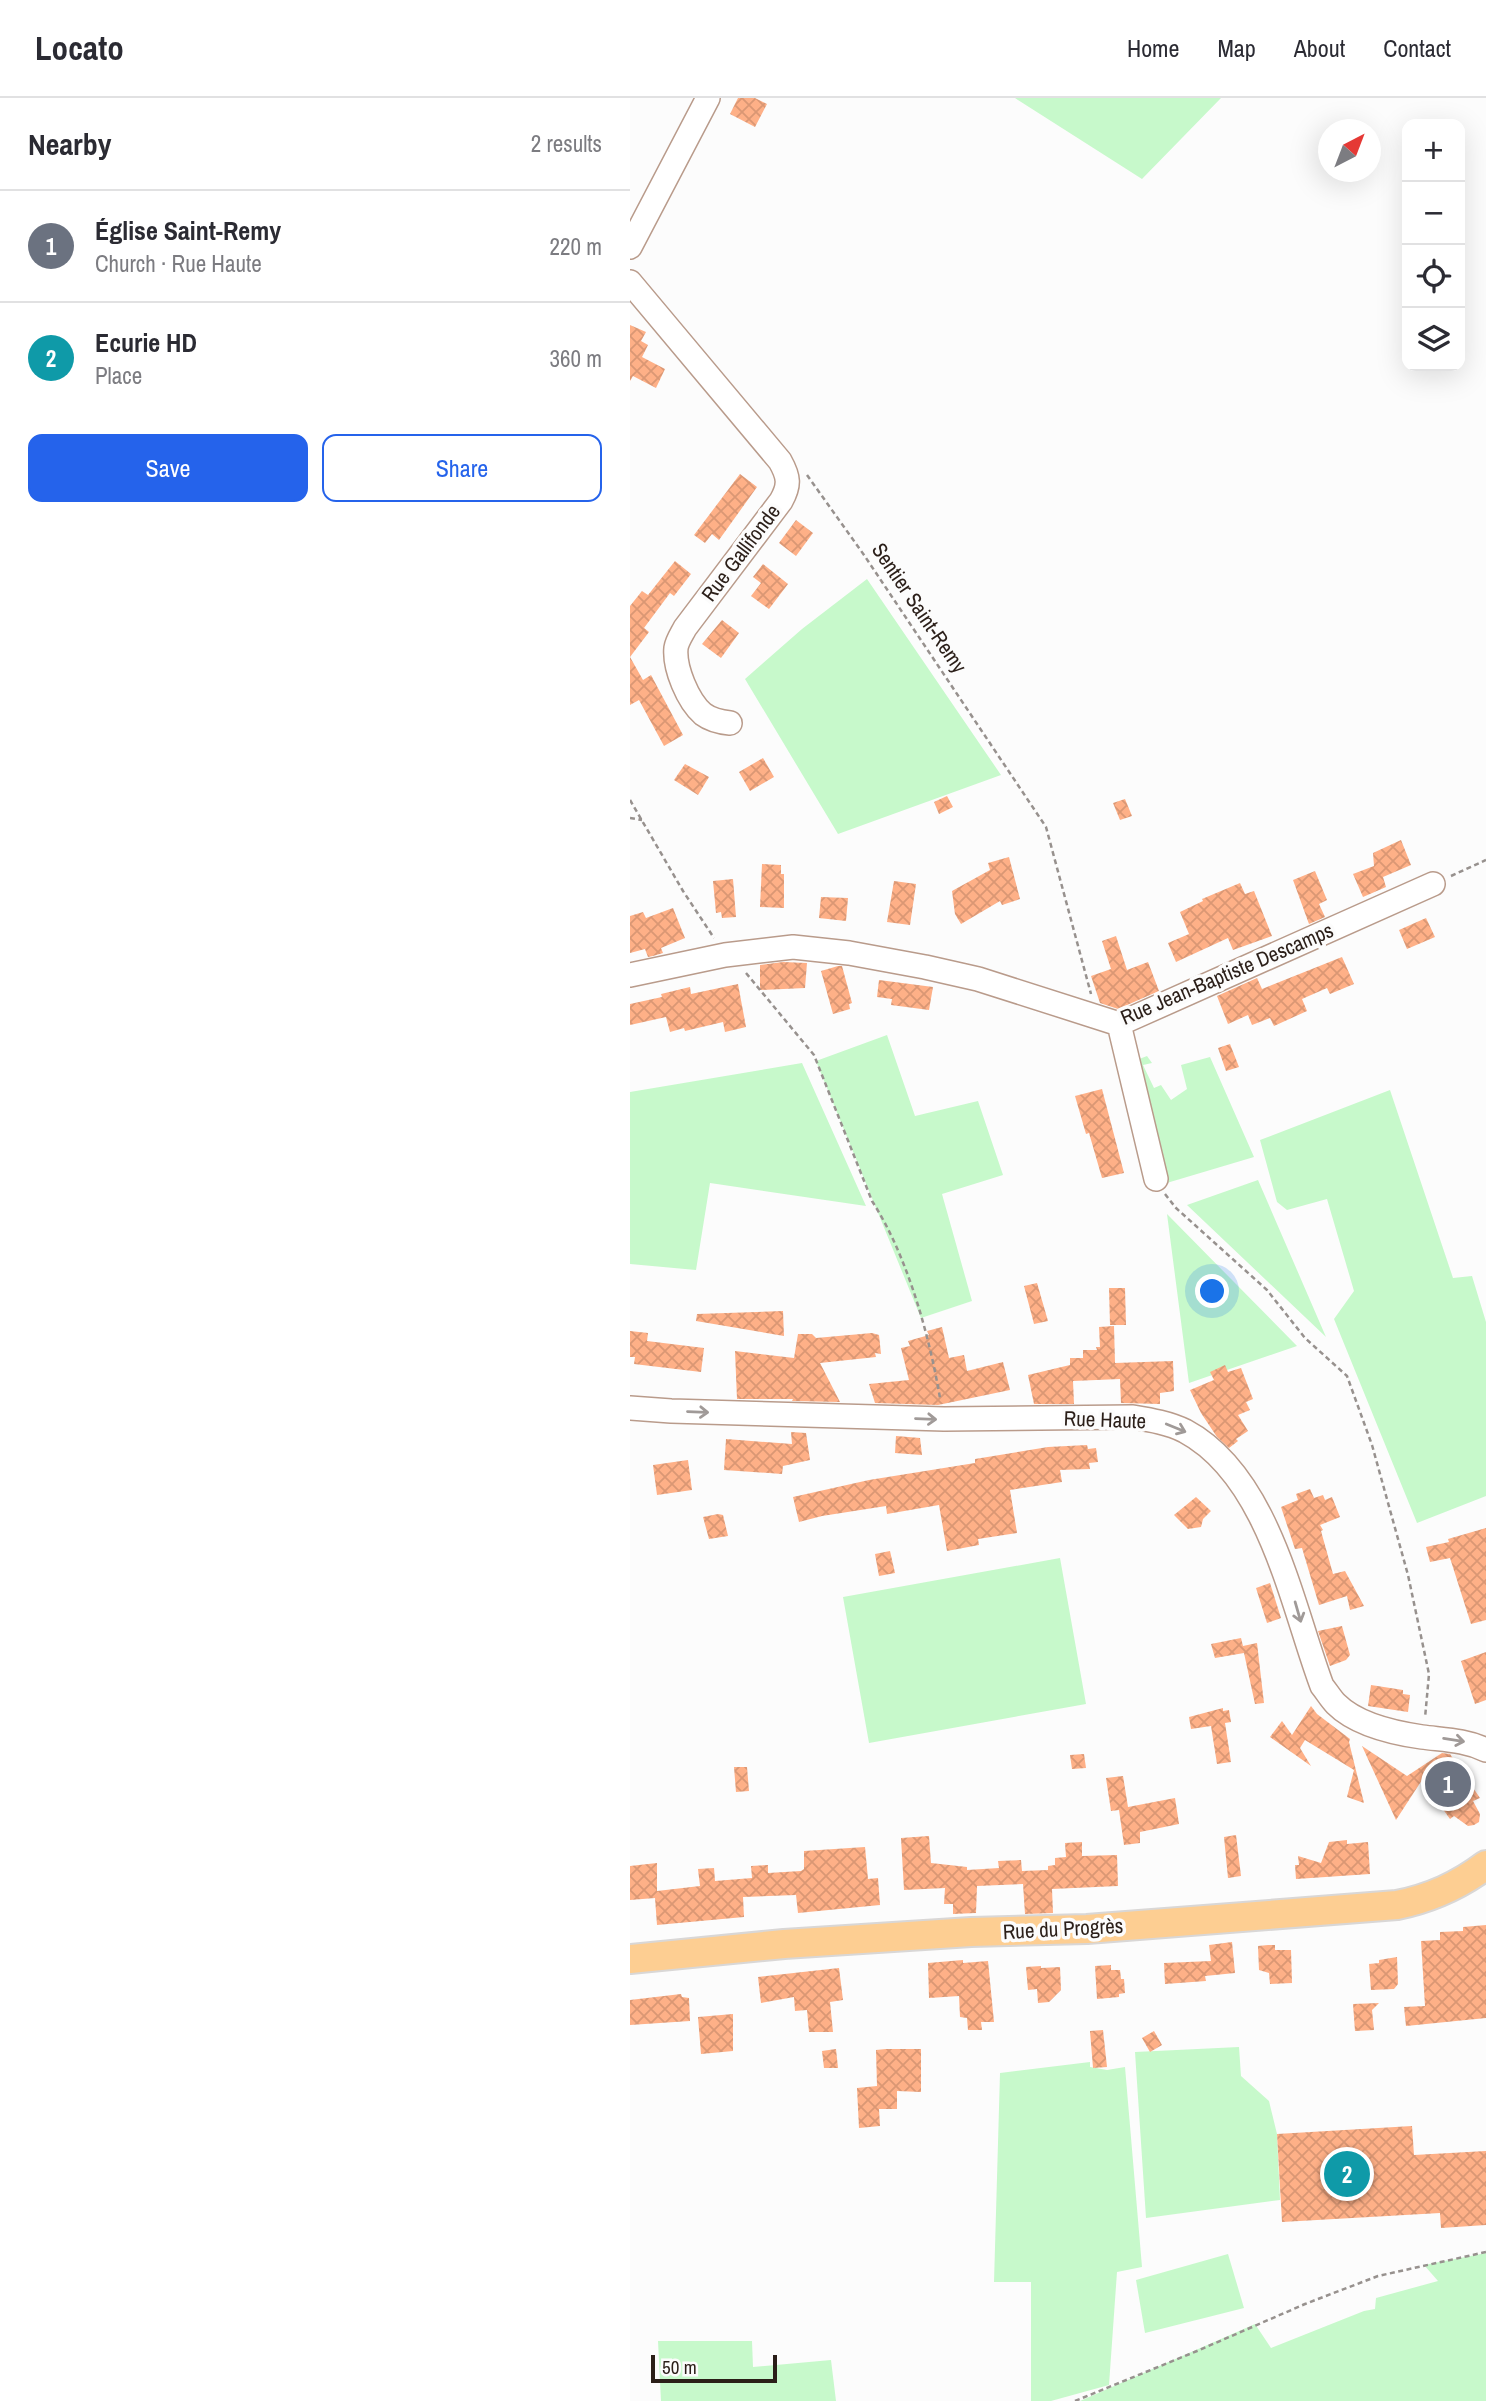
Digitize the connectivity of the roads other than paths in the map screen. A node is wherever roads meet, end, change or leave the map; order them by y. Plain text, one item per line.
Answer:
1 (708, 98) edge
2 (630, 247) edge
3 (630, 282) edge
4 (730, 723) dead end
5 (1433, 884) road end
6 (630, 975) edge
7 (1119, 1024) junction
8 (1156, 1179) road end
9 (630, 1408) edge
10 (1486, 1750) edge
11 (1486, 1866) edge
12 (630, 1959) edge

1 - 2 street
3 - 4 street, Rue Gallifonde
5 - 7 street, Rue Jean-Baptiste Descamps
6 - 7 street, Rue Jean-Baptiste Descamps
7 - 8 street
9 -> 10 street, Rue Haute
11 - 12 main road, Rue du Progrès

